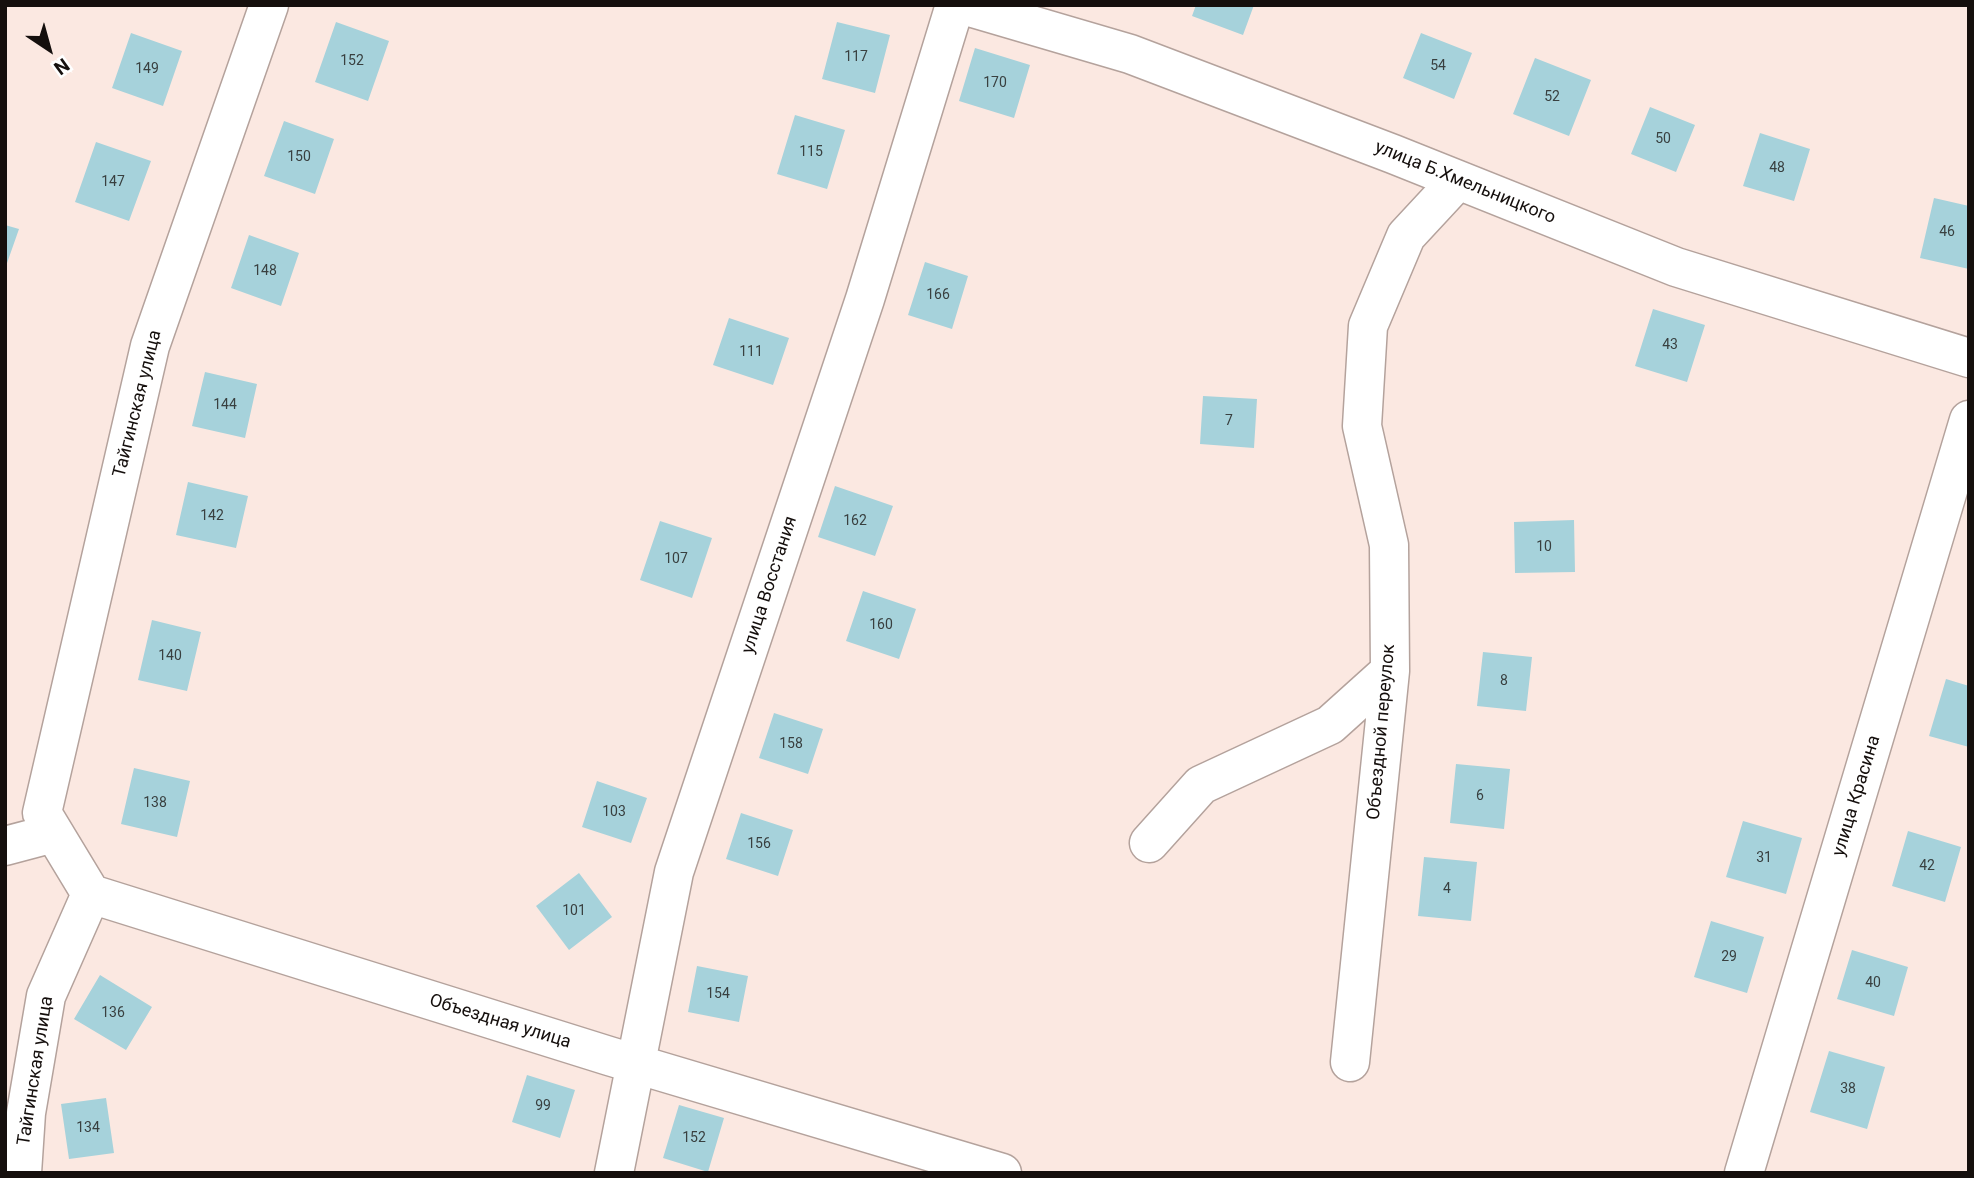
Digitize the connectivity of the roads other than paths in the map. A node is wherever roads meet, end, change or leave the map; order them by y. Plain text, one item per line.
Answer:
1 (269, 5) edge
2 (955, 5) edge
3 (963, 5) edge
4 (1458, 180) junction
5 (1969, 358) edge
6 (1969, 420) edge
7 (1390, 671) junction
8 (48, 823) junction
9 (1149, 843) dead end
10 (5, 846) edge
11 (90, 894) junction
12 (1350, 1062) dead end
13 (635, 1063) junction
14 (22, 1173) edge
15 (614, 1173) edge
16 (1002, 1173) edge
17 (1745, 1173) edge

1 - 8 street, Тайгинская улица
2 - 13 street, улица Восстания
3 - 4 street, улица Б.Хмельницкого
4 - 5 street, улица Б.Хмельницкого
4 - 7 street, Объездной переулок
6 - 17 street, улица Красина
7 - 9 street
7 - 12 street, Объездной переулок
8 - 10 street
8 - 11 street
11 - 13 street, Объездная улица
11 - 14 street, Тайгинская улица
13 - 15 street, улица Восстания
13 - 16 street, Объездная улица

